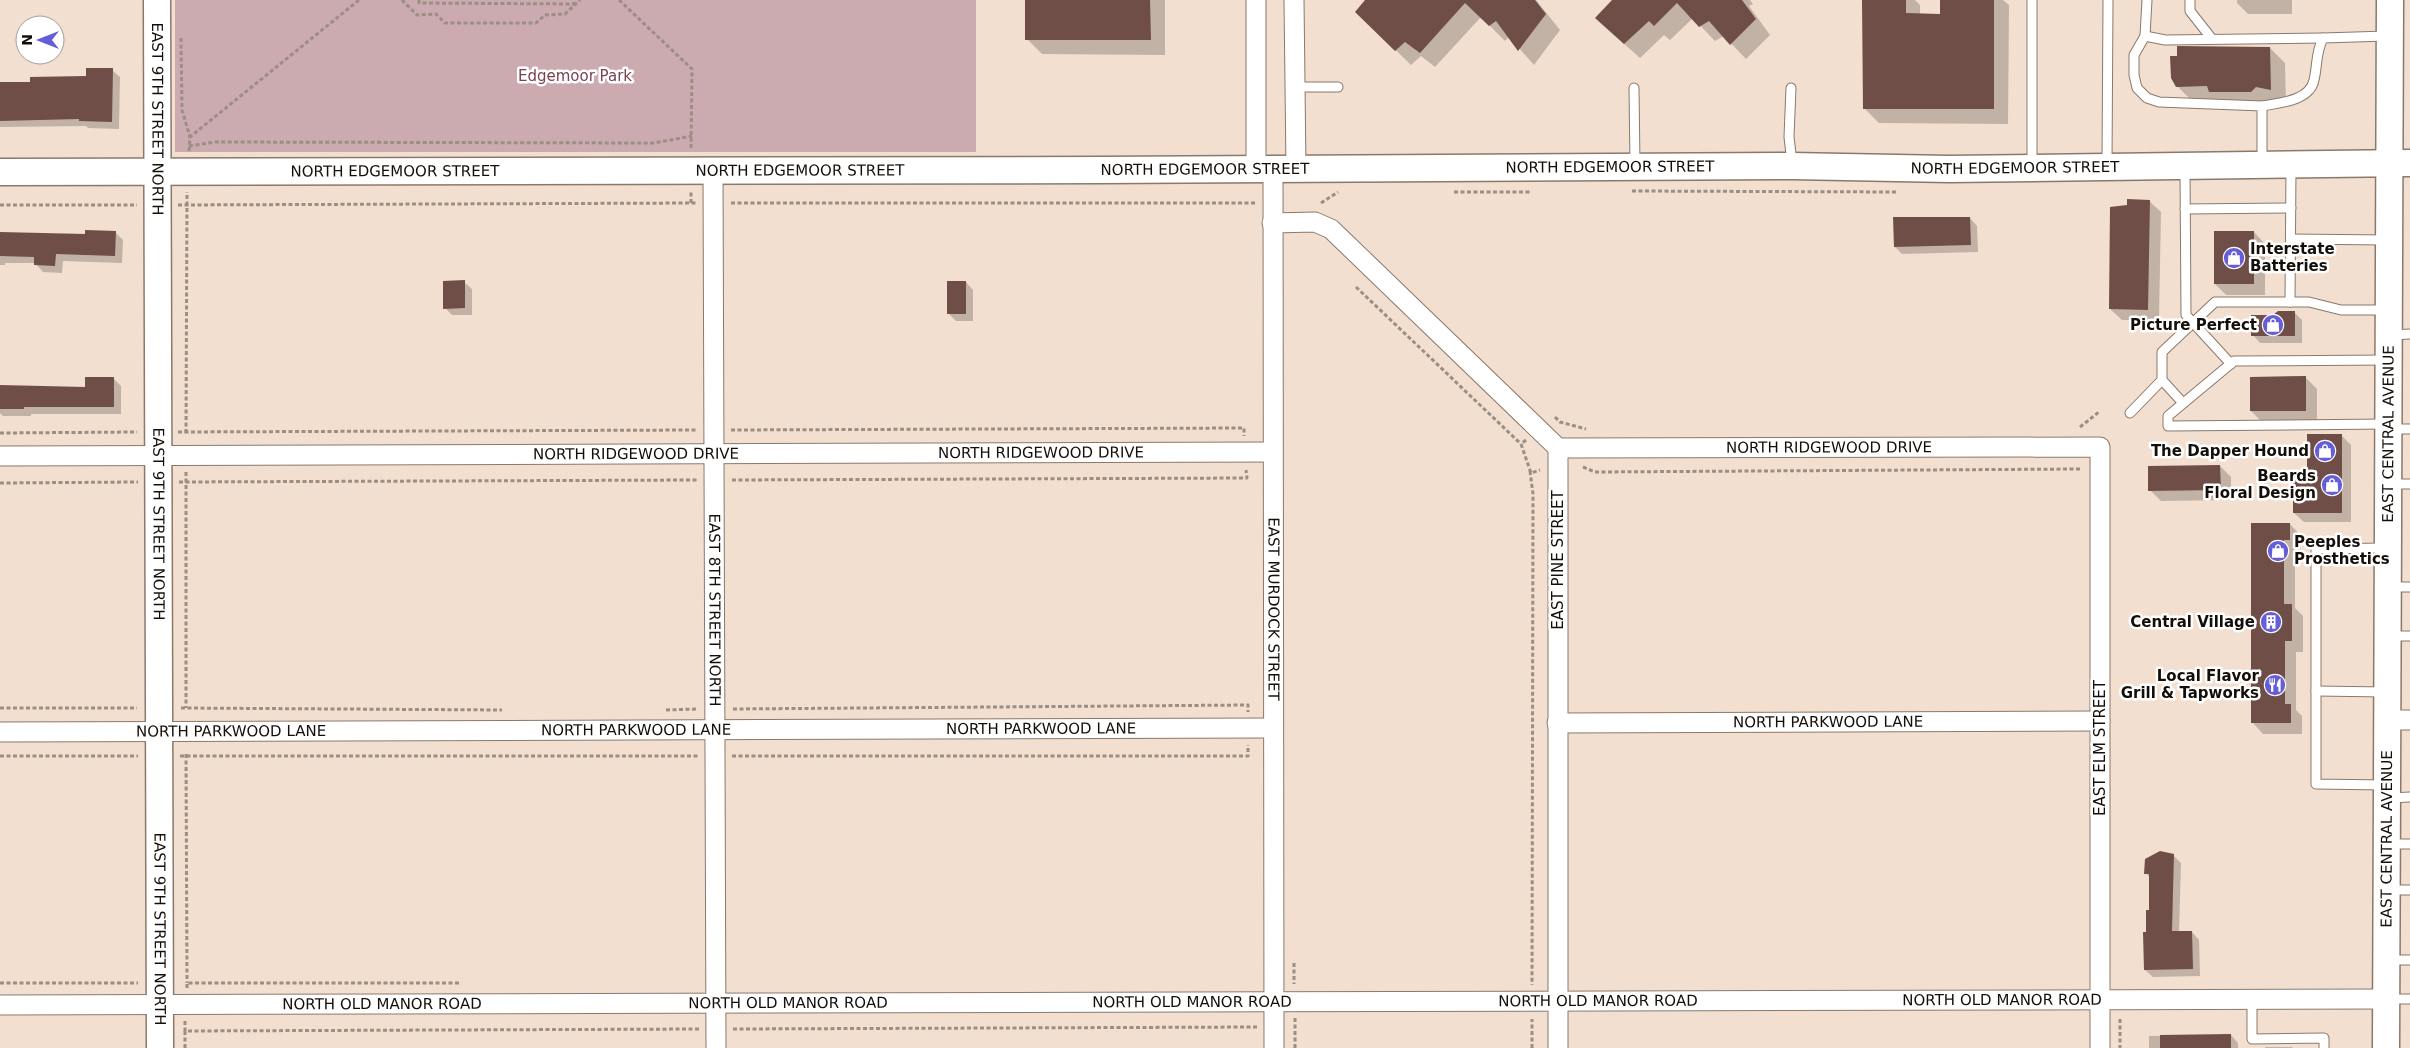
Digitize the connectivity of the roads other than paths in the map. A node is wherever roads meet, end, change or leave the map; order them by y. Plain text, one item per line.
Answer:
1 (157, 0) edge
2 (1256, 0) edge
3 (1294, 0) edge
4 (2032, 0) edge
5 (2108, 0) edge
6 (2147, 0) edge
7 (2190, 0) edge
8 (2390, 0) edge
9 (2145, 36) junction
10 (2390, 36) junction
11 (2322, 38) junction
12 (2212, 39) junction
13 (1295, 87) junction
14 (1338, 87) dead end
15 (1634, 88) dead end
16 (1792, 88) dead end
17 (2262, 106) junction
18 (2400, 163) edge
19 (2262, 164) junction
20 (2291, 164) junction
21 (2185, 165) junction
22 (1792, 166) junction
23 (2107, 166) junction
24 (1635, 167) junction
25 (2032, 167) junction
26 (1275, 169) junction
27 (702, 171) junction
28 (0, 172) edge
29 (158, 172) junction
30 (2291, 208) junction
31 (2185, 209) junction
32 (1272, 223) junction
33 (2291, 239) junction
34 (2390, 240) junction
35 (2290, 302) junction
36 (2193, 322) junction
37 (2394, 335) edge
38 (2231, 364) junction
39 (2162, 380) junction
40 (2183, 403) junction
41 (2130, 413) dead end
42 (2396, 427) edge
43 (159, 444) junction
44 (2100, 447) joint
45 (1558, 448) junction
46 (1273, 452) junction
47 (714, 455) junction
48 (0, 456) edge
49 (2399, 484) edge
50 (2388, 548) junction
51 (2399, 587) edge
52 (2398, 636) edge
53 (2316, 691) junction
54 (2387, 692) junction
55 (2398, 720) edge
56 (2100, 721) junction
57 (1557, 723) junction
58 (1273, 728) junction
59 (715, 730) junction
60 (0, 732) edge
61 (159, 732) junction
62 (2394, 793) edge
63 (2398, 844) edge
64 (2398, 890) edge
65 (2398, 960) edge
66 (2398, 999) edge
67 (2100, 1000) junction
68 (2252, 1000) junction
69 (1274, 1001) junction
70 (1558, 1001) junction
71 (716, 1004) junction
72 (0, 1005) edge
73 (160, 1005) junction
74 (160, 1048) edge
75 (716, 1048) edge
76 (1274, 1048) edge
77 (1558, 1048) edge
78 (2100, 1048) edge
79 (2324, 1048) edge
80 (2386, 1048) edge

1 - 29 street, EAST 9TH STREET NORTH
2 - 26 street
3 - 13 street
4 - 25 lane
5 - 23 lane
6 - 9 lane
7 - 12 lane
8 - 10 street, EAST CENTRAL AVENUE
9 - 12 lane
9 - 17 lane
10 - 11 lane
10 - 18 street, EAST CENTRAL AVENUE
11 - 12 lane
11 - 17 lane
13 - 14 lane
13 - 26 street
15 - 24 lane
16 - 22 lane
17 - 19 lane
18 - 20 street, NORTH EDGEMOOR STREET
18 - 34 street, EAST CENTRAL AVENUE
19 - 20 street, NORTH EDGEMOOR STREET
19 - 21 street, NORTH EDGEMOOR STREET
20 - 30 lane
21 - 23 street, NORTH EDGEMOOR STREET
21 - 31 lane
22 - 24 street, NORTH EDGEMOOR STREET
22 - 25 street, NORTH EDGEMOOR STREET
23 - 25 street, NORTH EDGEMOOR STREET
24 - 26 street, NORTH EDGEMOOR STREET
26 - 27 street, NORTH EDGEMOOR STREET
26 - 32 street, EAST MURDOCK STREET
27 - 29 street, NORTH EDGEMOOR STREET
27 - 47 street, EAST 8TH STREET NORTH
28 - 29 street, NORTH EDGEMOOR STREET
29 - 43 street, EAST 9TH STREET NORTH
30 - 31 lane
30 - 33 lane
31 - 36 lane
32 - 45 street
32 - 46 street, EAST MURDOCK STREET
33 - 34 lane
33 - 35 lane
34 - 37 street, EAST CENTRAL AVENUE
35 - 36 lane
35 - 37 lane
36 - 38 lane
36 - 39 lane
37 - 38 lane
37 - 42 street, EAST CENTRAL AVENUE
38 - 40 lane
39 - 40 lane
39 - 41 lane
40 - 42 lane
42 - 49 street, EAST CENTRAL AVENUE
43 - 47 street, NORTH RIDGEWOOD DRIVE
43 - 48 street, NORTH RIDGEWOOD DRIVE
43 - 61 street, EAST 9TH STREET NORTH
44 - 45 street, NORTH RIDGEWOOD DRIVE
44 - 56 street, EAST ELM STREET
45 - 57 street, EAST PINE STREET
46 - 47 street, NORTH RIDGEWOOD DRIVE
46 - 58 street, EAST MURDOCK STREET
47 - 59 street, EAST 8TH STREET NORTH
49 - 50 street, EAST CENTRAL AVENUE
50 - 51 street, EAST CENTRAL AVENUE
50 - 53 lane
51 - 52 street, EAST CENTRAL AVENUE
52 - 54 street, EAST CENTRAL AVENUE
53 - 54 lane
53 - 62 lane
54 - 55 street, EAST CENTRAL AVENUE
55 - 62 street, EAST CENTRAL AVENUE
56 - 57 street, NORTH PARKWOOD LANE
56 - 67 street, EAST ELM STREET
57 - 70 street, EAST PINE STREET
58 - 59 street, NORTH PARKWOOD LANE
58 - 69 street, EAST MURDOCK STREET
59 - 61 street, NORTH PARKWOOD LANE
59 - 71 street, EAST 8TH STREET NORTH
60 - 61 street, NORTH PARKWOOD LANE
61 - 73 street, EAST 9TH STREET NORTH
62 - 63 street, EAST CENTRAL AVENUE
63 - 64 street, EAST CENTRAL AVENUE
64 - 65 street, EAST CENTRAL AVENUE
65 - 66 street, EAST CENTRAL AVENUE
66 - 68 street, NORTH OLD MANOR ROAD
66 - 80 street, EAST CENTRAL AVENUE
67 - 68 street, NORTH OLD MANOR ROAD
67 - 70 street, NORTH OLD MANOR ROAD
67 - 78 street, EAST ELM STREET
68 - 79 lane
69 - 70 street, NORTH OLD MANOR ROAD
69 - 71 street, NORTH OLD MANOR ROAD
69 - 76 street, EAST MURDOCK STREET
70 - 77 street, EAST PINE STREET
71 - 73 street, NORTH OLD MANOR ROAD
71 - 75 street, EAST 8TH STREET NORTH
72 - 73 street, NORTH OLD MANOR ROAD
73 - 74 street, EAST 9TH STREET NORTH

